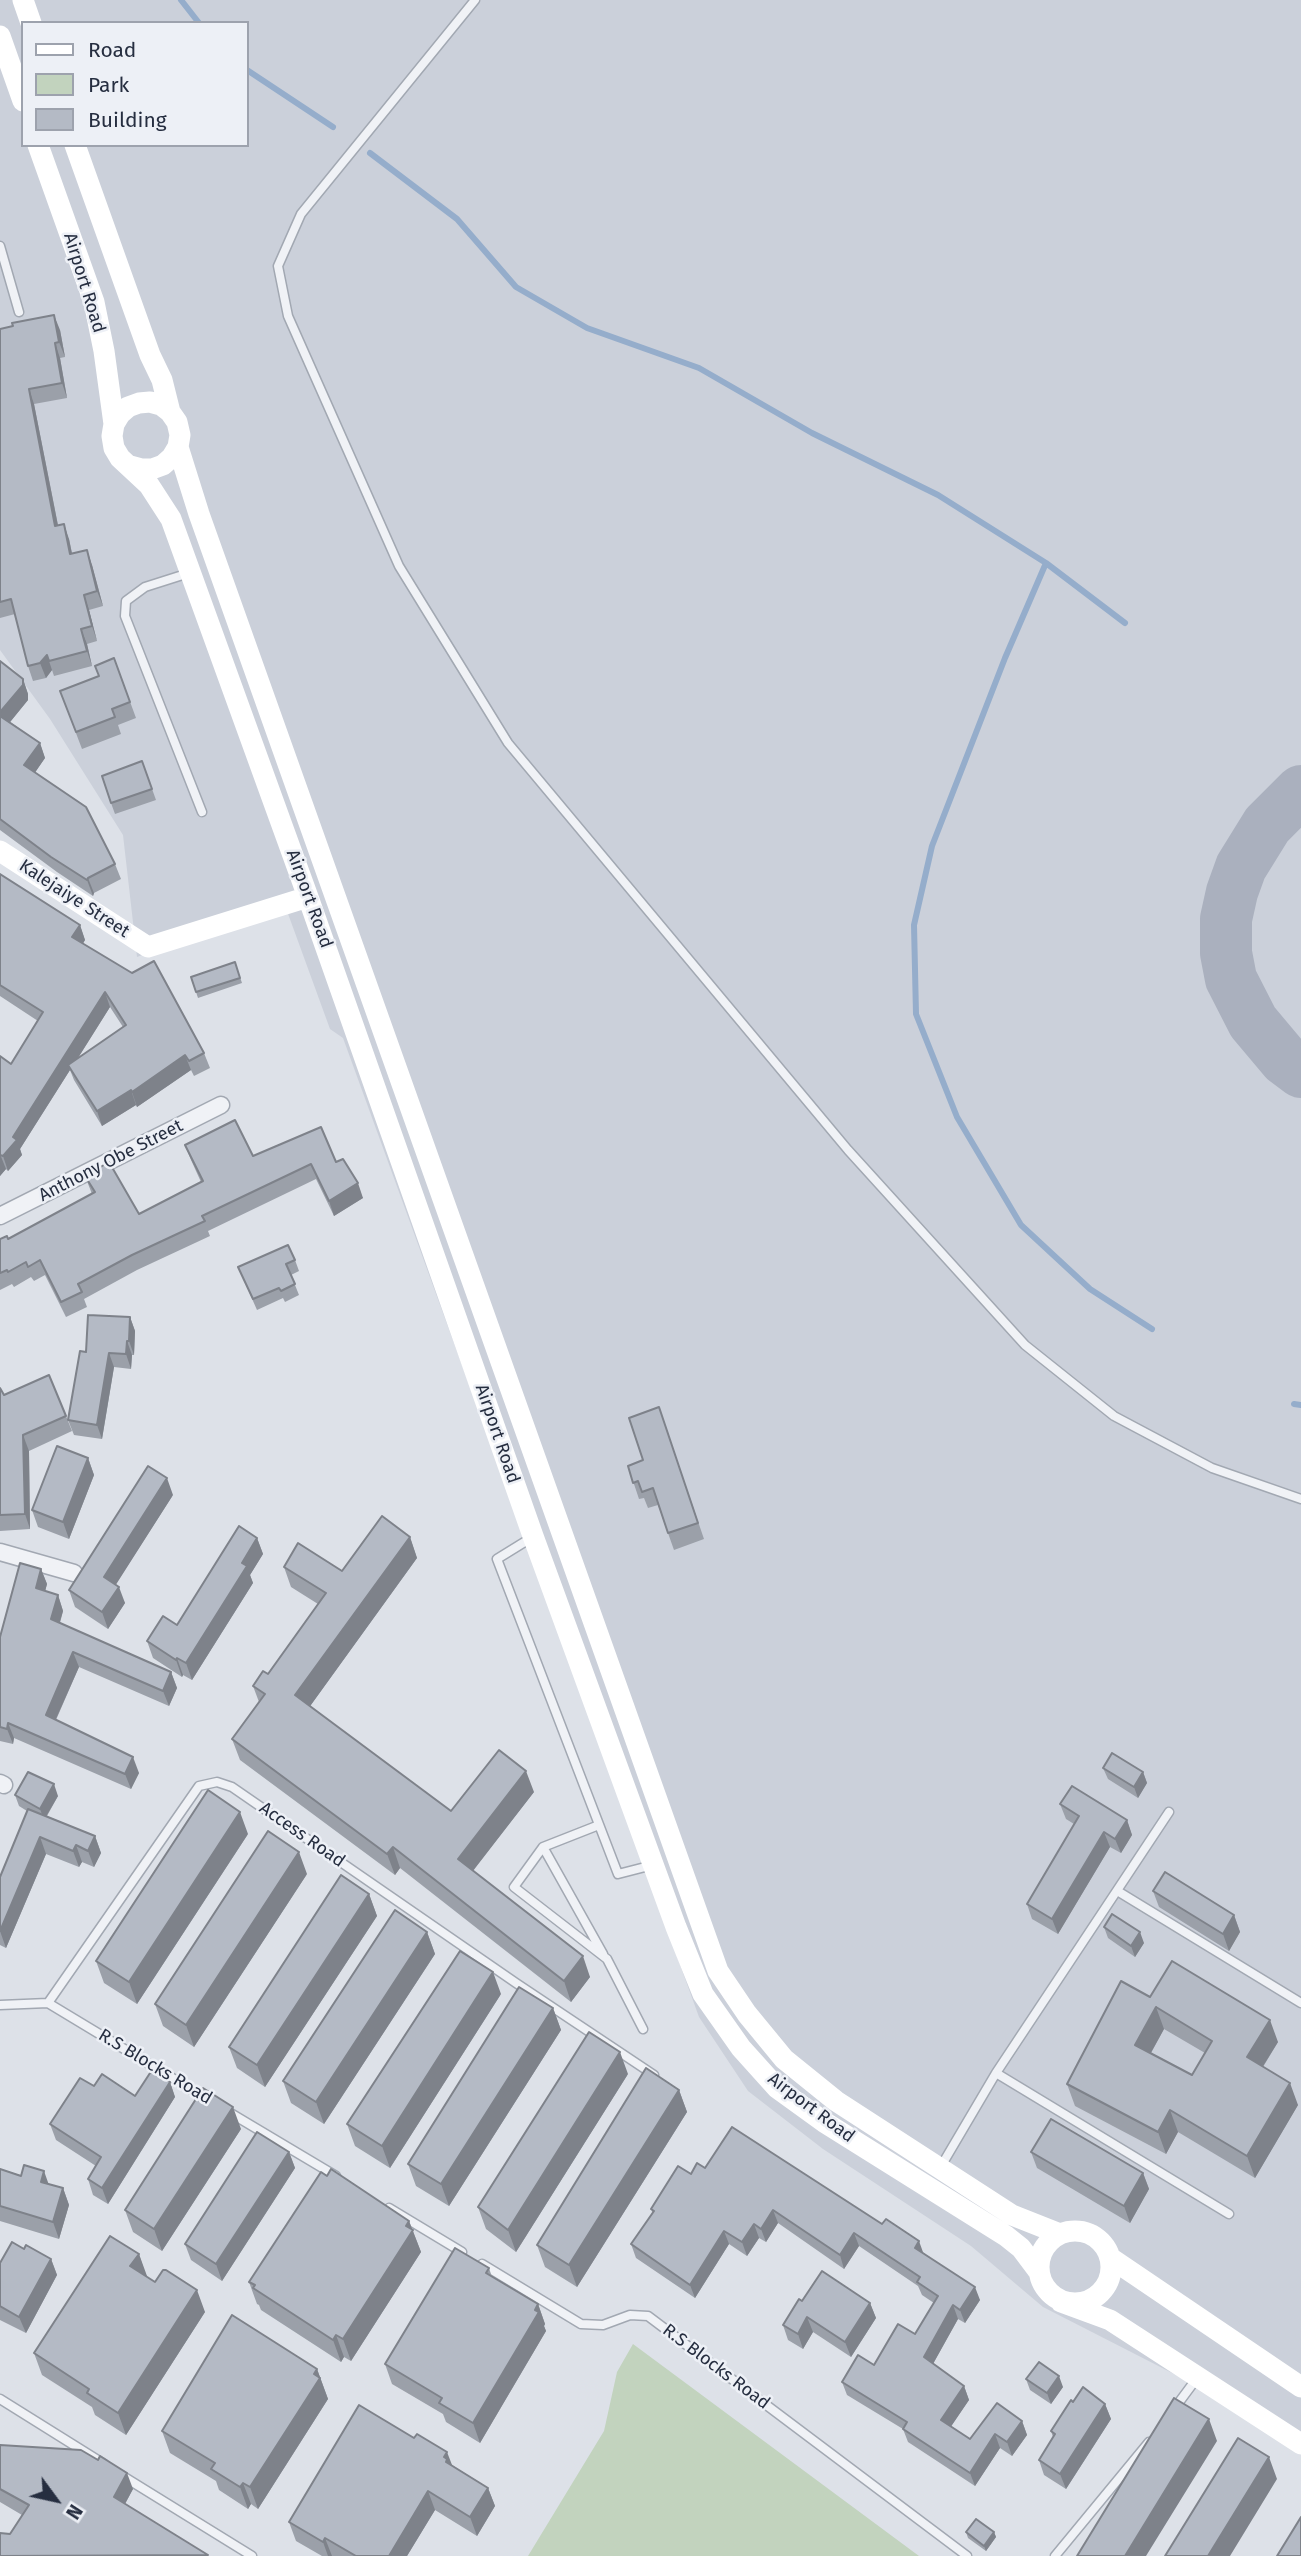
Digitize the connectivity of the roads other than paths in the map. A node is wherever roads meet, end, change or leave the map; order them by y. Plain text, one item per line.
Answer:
1 (23, 0) edge
2 (475, 0) edge
3 (30, 21) edge
4 (0, 36) edge
5 (21, 95) edge
6 (39, 147) edge
7 (76, 147) edge
8 (0, 246) edge
9 (19, 312) dead end
10 (170, 412) junction
11 (114, 425) junction
12 (178, 447) junction
13 (130, 466) junction
14 (191, 573) junction
15 (202, 812) dead end
16 (0, 851) edge
17 (308, 897) junction
18 (221, 1105) dead end
19 (0, 1216) edge
20 (1301, 1499) edge
21 (533, 1536) junction
22 (0, 1552) edge
23 (74, 1573) dead end
24 (1169, 1812) dead end
25 (599, 1825) junction
26 (543, 1846) junction
27 (653, 1864) junction
28 (1119, 1892) junction
29 (607, 1959) junction
30 (48, 2003) junction
31 (1301, 2003) edge
32 (0, 2005) edge
33 (643, 2029) dead end
34 (996, 2073) junction
35 (659, 2078) edge
36 (940, 2168) junction
37 (344, 2181) edge
38 (380, 2203) edge
39 (1229, 2214) dead end
40 (1060, 2234) junction
41 (1112, 2259) junction
42 (1039, 2272) junction
43 (1061, 2302) junction
44 (1197, 2378) junction
45 (1301, 2387) edge
46 (0, 2399) edge
47 (1167, 2419) edge
48 (1159, 2429) edge
49 (1301, 2444) edge
50 (252, 2556) edge
51 (967, 2556) edge
52 (1055, 2556) edge

1 - 3 main road
2 - 20 lane
4 - 5 main road
6 - 11 main road, Airport Road
7 - 10 main road, Airport Road
8 - 9 lane
10 - 11 main road
10 - 12 main road
11 - 13 main road
12 - 13 main road
12 - 36 main road, Airport Road
13 - 14 main road, Airport Road
14 - 15 lane
14 - 17 main road, Airport Road
16 - 17 main road, Kalejaiye Street
17 - 21 main road, Airport Road
18 - 19 street, Anthony Obe Street
21 - 25 lane
21 - 27 main road, Airport Road
22 - 23 street
24 - 28 lane
25 - 26 lane
25 - 27 lane
26 - 29 lane
26 - 29 lane
27 - 42 main road, Airport Road
28 - 31 lane
28 - 34 lane
29 - 33 lane
30 - 32 lane
30 - 35 lane, Access Road
30 - 37 lane, R.S Blocks Road
34 - 36 lane
34 - 39 lane
36 - 40 main road, Airport Road
38 - 51 lane, R.S Blocks Road
40 - 41 main road
40 - 42 main road
41 - 43 main road
41 - 45 main road
42 - 43 main road
43 - 44 main road
44 - 47 lane
44 - 49 main road
46 - 50 lane
48 - 52 lane

